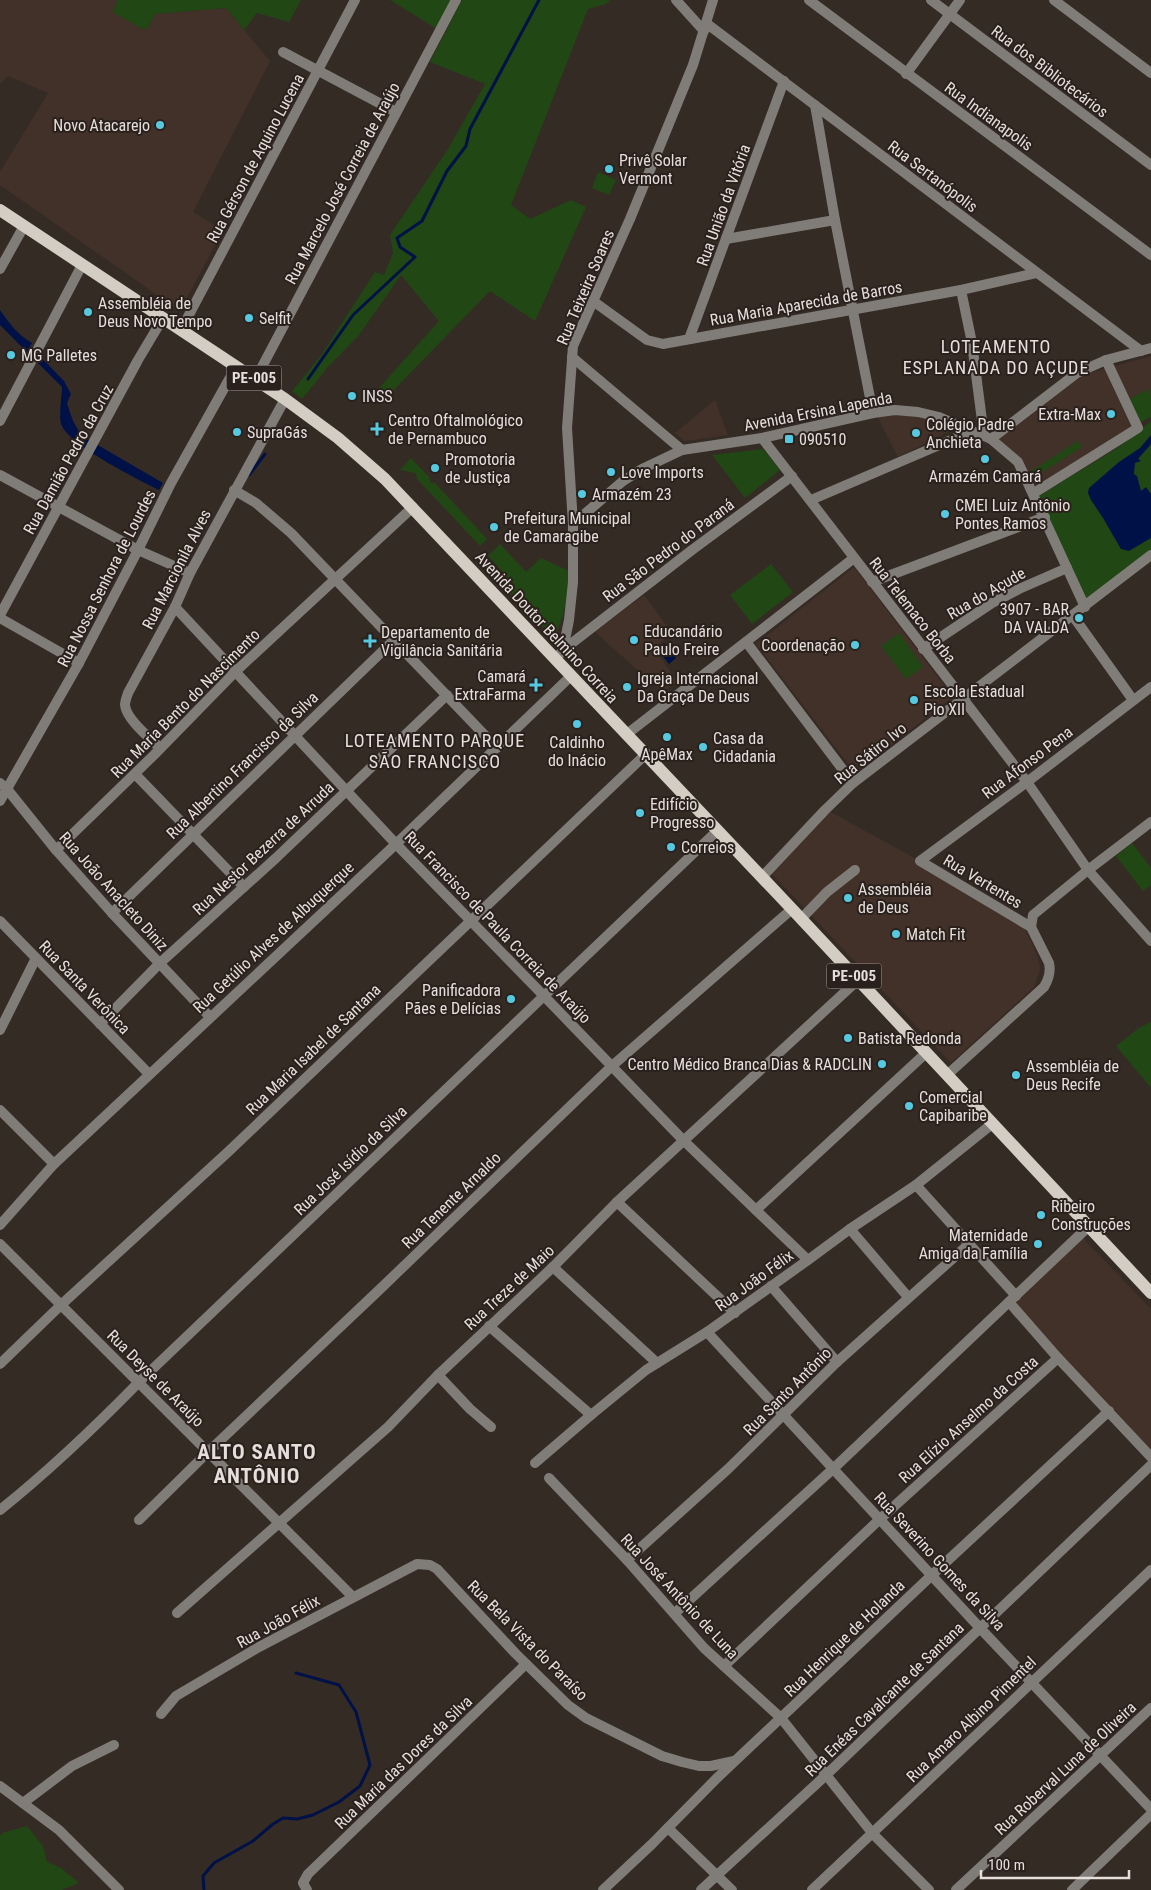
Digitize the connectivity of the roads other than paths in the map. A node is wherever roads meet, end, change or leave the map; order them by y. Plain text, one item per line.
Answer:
1 (356, 0) edge
2 (456, 0) edge
3 (676, 0) edge
4 (713, 0) edge
5 (809, 0) edge
6 (931, 0) edge
7 (960, 0) edge
8 (1054, 0) edge
9 (950, 14) junction
10 (705, 27) junction
11 (283, 52) dead end
12 (318, 71) junction
13 (1151, 73) edge
14 (906, 74) junction
15 (784, 82) junction
16 (815, 105) junction
17 (396, 112) junction
18 (1151, 165) edge
19 (0, 210) edge
20 (835, 220) junction
21 (24, 226) junction
22 (726, 239) junction
23 (1151, 255) edge
24 (82, 265) junction
25 (0, 269) edge
26 (1036, 273) junction
27 (961, 290) junction
28 (593, 301) junction
29 (854, 310) junction
30 (163, 318) junction
31 (181, 330) junction
32 (689, 339) junction
33 (1146, 350) edge
34 (572, 357) junction
35 (1106, 360) junction
36 (236, 367) junction
37 (255, 380) junction
38 (285, 399) junction
39 (873, 413) junction
40 (0, 421) edge
41 (972, 432) junction
42 (988, 437) junction
43 (762, 438) junction
44 (682, 450) junction
45 (0, 475) edge
46 (792, 476) junction
47 (234, 490) junction
48 (1034, 493) junction
49 (811, 500) junction
50 (413, 507) junction
51 (59, 508) junction
52 (1045, 517) junction
53 (573, 524) junction
54 (138, 550) junction
55 (1151, 556) edge
56 (854, 558) junction
57 (1067, 568) junction
58 (190, 573) junction
59 (337, 579) junction
60 (872, 582) junction
61 (175, 607) junction
62 (1085, 607) junction
63 (0, 616) edge
64 (1073, 616) junction
65 (394, 640) junction
66 (747, 643) junction
67 (923, 649) junction
68 (559, 654) junction
69 (79, 663) junction
70 (236, 671) junction
71 (571, 676) junction
72 (1151, 687) edge
73 (447, 695) junction
74 (962, 699) junction
75 (1133, 700) junction
76 (295, 734) junction
77 (627, 734) junction
78 (160, 748) junction
79 (497, 748) junction
80 (646, 754) junction
81 (134, 774) junction
82 (1027, 782) junction
83 (853, 784) junction
84 (3, 786) edge
85 (347, 790) junction
86 (0, 801) edge
87 (1151, 822) edge
88 (718, 830) junction
89 (192, 835) junction
90 (396, 844) junction
91 (56, 850) junction
92 (920, 861) joint
93 (855, 870) dead end
94 (1088, 870) junction
95 (762, 877) junction
96 (244, 887) junction
97 (792, 909) junction
98 (112, 913) junction
99 (801, 919) junction
100 (470, 920) junction
101 (0, 921) edge
102 (1031, 927) junction
103 (1151, 941) edge
104 (36, 958) junction
105 (160, 963) junction
106 (858, 980) junction
107 (544, 996) junction
108 (210, 1017) junction
109 (100, 1024) junction
110 (0, 1030) edge
111 (926, 1053) junction
112 (612, 1066) junction
113 (149, 1074) junction
114 (946, 1075) junction
115 (0, 1110) edge
116 (992, 1124) junction
117 (683, 1140) junction
118 (54, 1164) junction
119 (916, 1185) junction
120 (618, 1202) junction
121 (756, 1210) junction
122 (0, 1225) edge
123 (1088, 1227) junction
124 (850, 1229) junction
125 (0, 1244) edge
126 (969, 1244) junction
127 (808, 1260) junction
128 (553, 1267) junction
129 (771, 1286) junction
130 (1150, 1289) edge
131 (908, 1297) junction
132 (1013, 1299) junction
133 (62, 1304) junction
134 (735, 1313) junction
135 (489, 1326) junction
136 (708, 1332) junction
137 (1058, 1358) junction
138 (837, 1362) junction
139 (0, 1364) edge
140 (657, 1364) junction
141 (438, 1375) junction
142 (139, 1382) junction
143 (1109, 1411) junction
144 (591, 1415) junction
145 (783, 1416) junction
146 (491, 1427) dead end
147 (208, 1452) junction
148 (1151, 1456) edge
149 (535, 1463) dead end
150 (1151, 1465) edge
151 (834, 1468) junction
152 (549, 1478) dead end
153 (0, 1510) edge
154 (139, 1520) dead end
155 (880, 1520) junction
156 (280, 1523) junction
157 (627, 1560) junction
158 (417, 1564) joint
159 (1151, 1570) edge
160 (932, 1575) junction
161 (353, 1597) junction
162 (177, 1613) dead end
163 (675, 1613) junction
164 (980, 1628) junction
165 (526, 1664) junction
166 (724, 1666) junction
167 (1032, 1682) junction
168 (1151, 1708) edge
169 (161, 1714) dead end
170 (781, 1718) junction
171 (114, 1745) dead end
172 (1101, 1756) junction
173 (735, 1761) junction
174 (825, 1776) junction
175 (0, 1786) edge
176 (23, 1803) junction
177 (1151, 1809) edge
178 (1151, 1814) edge
179 (668, 1828) junction
180 (873, 1834) junction
181 (717, 1874) junction
182 (305, 1886) edge
183 (119, 1890) edge
184 (603, 1890) edge
185 (700, 1890) edge
186 (732, 1890) edge
187 (812, 1890) edge
188 (929, 1890) edge
189 (956, 1890) edge
190 (1072, 1890) edge

1 - 12 street, Rua Gérson de Aquino Lucena
2 - 17 street, Rua Marcelo José Correia de Araújo
3 - 10 street, Rua Sertanópolis
4 - 10 street, Rua Teixeira Soares
5 - 14 street, Rua Indianapolis
6 - 9 street, Rua dos Bibliotecários
7 - 9 street
8 - 13 street
9 - 14 street
9 - 18 street, Rua dos Bibliotecários
10 - 15 street, Rua Sertanópolis
10 - 28 street, Rua Teixeira Soares
11 - 12 street
12 - 17 street
12 - 31 street, Rua Gérson de Aquino Lucena
14 - 23 street, Rua Indianapolis
15 - 16 street, Rua Sertanópolis
15 - 22 street, Rua União da Vitória
16 - 20 street
16 - 26 street, Rua Sertanópolis
17 - 37 street, Rua Marcelo José Correia de Araújo
19 - 21 main road, Avenida Doutor Belmino Correia / PE-005
20 - 22 street
20 - 29 street
21 - 24 main road, Avenida Doutor Belmino Correia / PE-005
21 - 25 street
22 - 32 street, Rua União da Vitória
24 - 30 main road, Avenida Doutor Belmino Correia / PE-005
24 - 40 street
26 - 27 street, Rua Maria Aparecida de Barros
26 - 33 street, Rua Sertanópolis
27 - 29 street, Rua Maria Aparecida de Barros
27 - 42 street
28 - 32 street, Rua Maria Aparecida de Barros
28 - 34 street, Rua Teixeira Soares
29 - 32 street, Rua Maria Aparecida de Barros
29 - 39 street
30 - 31 main road, Avenida Doutor Belmino Correia / PE-005
30 - 51 street, Rua Damião Pedro da Cruz
31 - 36 main road, Avenida Doutor Belmino Correia / PE-005
33 - 35 street
34 - 44 street
34 - 53 street, Rua Teixeira Soares
35 - 42 street
35 - 48 street
36 - 37 main road, Avenida Doutor Belmino Correia / PE-005
36 - 54 street, Rua Nossa Senhora de Lourdes
37 - 38 main road, Avenida Doutor Belmino Correia / PE-005
38 - 47 street, Rua Marcionila Alves
38 - 50 main road, Avenida Doutor Belmino Correia / PE-005
39 - 41 street, Avenida Ersina Lapenda
39 - 43 street, Avenida Ersina Lapenda
41 - 42 street, Avenida Ersina Lapenda
41 - 49 street
42 - 48 street
43 - 44 street, Avenida Ersina Lapenda
43 - 46 street, Rua Telemaco Borba
44 - 53 street, Avenida Ersina Lapenda
45 - 51 street
46 - 49 street, Rua Telemaco Borba
46 - 68 street, Rua São Pedro do Paraná
47 - 58 street, Rua Marcionila Alves
47 - 59 street
48 - 52 street
49 - 56 street, Rua Telemaco Borba
50 - 59 street, Rua Maria Bento do Nascimento
50 - 68 main road, Avenida Doutor Belmino Correia / PE-005
51 - 54 street
51 - 63 street, Rua Damião Pedro da Cruz
52 - 57 street
52 - 60 street
53 - 68 street, Rua Teixeira Soares
54 - 58 street
54 - 69 street, Rua Nossa Senhora de Lourdes
55 - 62 street, Rua Sátiro Ivo
56 - 60 street, Rua Telemaco Borba
56 - 66 street
57 - 62 street
57 - 67 street, Rua do Açude
58 - 61 street, Rua Marcionila Alves
59 - 65 street
59 - 70 street, Rua Maria Bento do Nascimento
60 - 67 street, Rua Telemaco Borba
61 - 70 street, Rua Francisco de Paula Correia de Araújo
61 - 78 street, Rua Marcionila Alves
62 - 64 street, Rua Sátiro Ivo
63 - 69 street
64 - 74 street, Rua Sátiro Ivo
64 - 75 street
65 - 73 street
65 - 76 street, Rua Albertino Francisco da Silva
66 - 77 street
66 - 83 street
67 - 74 street, Rua Telemaco Borba
68 - 71 main road, Avenida Doutor Belmino Correia / PE-005
69 - 84 street, Rua Nossa Senhora de Lourdes
70 - 76 street, Rua Francisco de Paula Correia de Araújo
70 - 78 street, Rua Maria Bento do Nascimento
71 - 77 main road, Avenida Doutor Belmino Correia / PE-005
71 - 79 street, Rua Getúlio Alves de Albuquerque
72 - 75 street, Rua Afonso Pena
73 - 79 street
73 - 85 street, Rua Nestor Bezerra de Arruda
74 - 82 street, Rua Telemaco Borba
74 - 83 street, Rua Sátiro Ivo
75 - 82 street, Rua Afonso Pena
76 - 85 street, Rua Francisco de Paula Correia de Araújo
76 - 89 street, Rua Albertino Francisco da Silva
77 - 80 main road, Avenida Doutor Belmino Correia / PE-005
78 - 81 street, Rua Maria Bento do Nascimento
79 - 90 street, Rua Getúlio Alves de Albuquerque
80 - 88 main road, Avenida Doutor Belmino Correia / PE-005
80 - 100 street, Rua Maria Isabel de Santana
81 - 89 street
81 - 91 street, Rua Maria Bento do Nascimento
82 - 92 street, Rua Afonso Pena
82 - 94 street, Rua Telemaco Borba
83 - 95 street, Rua Sátiro Ivo
84 - 86 street, Rua Nossa Senhora de Lourdes
84 - 91 street, Rua João Anacleto Diniz
85 - 90 street, Rua Francisco de Paula Correia de Araújo
85 - 96 street, Rua Nestor Bezerra de Arruda
87 - 94 street
88 - 95 main road, Avenida Doutor Belmino Correia / PE-005
88 - 107 street, Rua José Isídio da Silva
89 - 96 street
89 - 98 street, Rua Albertino Francisco da Silva
90 - 100 street, Rua Francisco de Paula Correia de Araújo
90 - 108 street, Rua Getúlio Alves de Albuquerque
91 - 98 street, Rua João Anacleto Diniz
92 - 102 street, Rua Vertentes
93 - 99 street
94 - 102 street
94 - 103 street, Rua Telemaco Borba
95 - 97 main road, Avenida Doutor Belmino Correia / PE-005
96 - 105 street, Rua Nestor Bezerra de Arruda
97 - 99 main road, Avenida Doutor Belmino Correia / PE-005
97 - 112 street, Rua Tenente Arnaldo
98 - 105 street, Rua João Anacleto Diniz
99 - 106 main road, Avenida Doutor Belmino Correia / PE-005
100 - 107 street, Rua Francisco de Paula Correia de Araújo
100 - 133 street, Rua Maria Isabel de Santana
101 - 104 street, Rua Santa Verônica
102 - 114 street
104 - 109 street, Rua Santa Verônica
104 - 110 street
105 - 108 street, Rua João Anacleto Diniz
105 - 109 street, Rua Nestor Bezerra de Arruda
106 - 111 main road, Avenida Doutor Belmino Correia / PE-005
106 - 117 street, Rua Treze de Maio
107 - 112 street, Rua Francisco de Paula Correia de Araújo
107 - 142 street, Rua José Isídio da Silva
108 - 113 street, Rua Getúlio Alves de Albuquerque
109 - 113 street, Rua Santa Verônica
111 - 114 main road, Avenida Doutor Belmino Correia / PE-005
111 - 121 street
112 - 117 street, Rua Francisco de Paula Correia de Araújo
112 - 147 street, Rua Tenente Arnaldo
113 - 118 street, Rua Getúlio Alves de Albuquerque
114 - 116 main road, Avenida Doutor Belmino Correia / PE-005
115 - 118 street
116 - 119 street, Rua João Félix
116 - 123 main road, Avenida Doutor Belmino Correia / PE-005
117 - 120 street, Rua Treze de Maio
117 - 121 street, Rua Francisco de Paula Correia de Araújo
118 - 122 street, Rua Getúlio Alves de Albuquerque
119 - 124 street, Rua João Félix
119 - 126 street
120 - 128 street, Rua Treze de Maio
120 - 134 street
121 - 127 street, Rua Francisco de Paula Correia de Araújo
123 - 130 main road, Avenida Doutor Belmino Correia / PE-005
123 - 132 street
124 - 127 street, Rua João Félix
124 - 131 street
125 - 133 street, Rua Deyse de Araújo
126 - 131 street, Rua Santo Antônio
126 - 132 street
127 - 129 street, Rua João Félix
128 - 135 street, Rua Treze de Maio
128 - 140 street
129 - 134 street, Rua João Félix
129 - 138 street
131 - 138 street, Rua Santo Antônio
132 - 137 street
132 - 151 street
133 - 139 street, Rua Maria Isabel de Santana
133 - 142 street, Rua Deyse de Araújo
134 - 136 street, Rua João Félix
135 - 141 street, Rua Treze de Maio
135 - 144 street
136 - 140 street, Rua João Félix
136 - 145 street, Rua Severino Gomes da Silva
137 - 143 street
137 - 155 street, Rua Elízio Anselmo da Costa
138 - 145 street, Rua Santo Antônio
140 - 144 street, Rua João Félix
141 - 146 street
141 - 156 street, Rua Treze de Maio
142 - 147 street, Rua Deyse de Araújo
142 - 153 street, Rua José Isídio da Silva
143 - 148 street
143 - 160 street, Rua Henrique de Holanda
144 - 149 street, Rua João Félix
145 - 151 street, Rua Severino Gomes da Silva
145 - 157 street, Rua Santo Antônio
147 - 154 street, Rua Tenente Arnaldo
147 - 156 street, Rua Deyse de Araújo
150 - 164 street, Rua Enéas Cavalcante de Santana
151 - 155 street, Rua Severino Gomes da Silva
151 - 163 street
152 - 157 street, Rua José Antônio de Luna
155 - 160 street, Rua Severino Gomes da Silva
155 - 166 street, Rua Elízio Anselmo da Costa
156 - 161 street, Rua Deyse de Araújo
156 - 162 street, Rua Treze de Maio
157 - 163 street, Rua José Antônio de Luna
158 - 161 street, Rua João Félix
158 - 165 street, Rua Bela Vista do Paraíso
159 - 167 street, Rua Amaro Albino Pimentel
160 - 164 street, Rua Severino Gomes da Silva
160 - 170 street, Rua Henrique de Holanda
161 - 169 street, Rua João Félix
163 - 166 street, Rua José Antônio de Luna
164 - 167 street, Rua Severino Gomes da Silva
164 - 174 street, Rua Enéas Cavalcante de Santana
165 - 173 street, Rua Bela Vista do Paraíso
165 - 182 street, Rua Maria das Dores da Silva
166 - 170 street, Rua José Antônio de Luna
167 - 172 street, Rua Severino Gomes da Silva
167 - 180 street, Rua Amaro Albino Pimentel
168 - 172 street, Rua Roberval Luna de Oliveira
170 - 173 street, Rua Henrique de Holanda
170 - 174 street, Rua José Antônio de Luna
171 - 176 street
172 - 177 street, Rua Severino Gomes da Silva
172 - 189 street, Rua Roberval Luna de Oliveira
173 - 179 street, Rua Henrique de Holanda
174 - 180 street, Rua José Antônio de Luna
174 - 181 street, Rua Enéas Cavalcante de Santana
175 - 176 street
176 - 183 street
178 - 190 street
179 - 181 street
179 - 184 street, Rua Henrique de Holanda
180 - 187 street, Rua Amaro Albino Pimentel
180 - 188 street, Rua José Antônio de Luna
181 - 185 street, Rua Enéas Cavalcante de Santana
181 - 186 street

